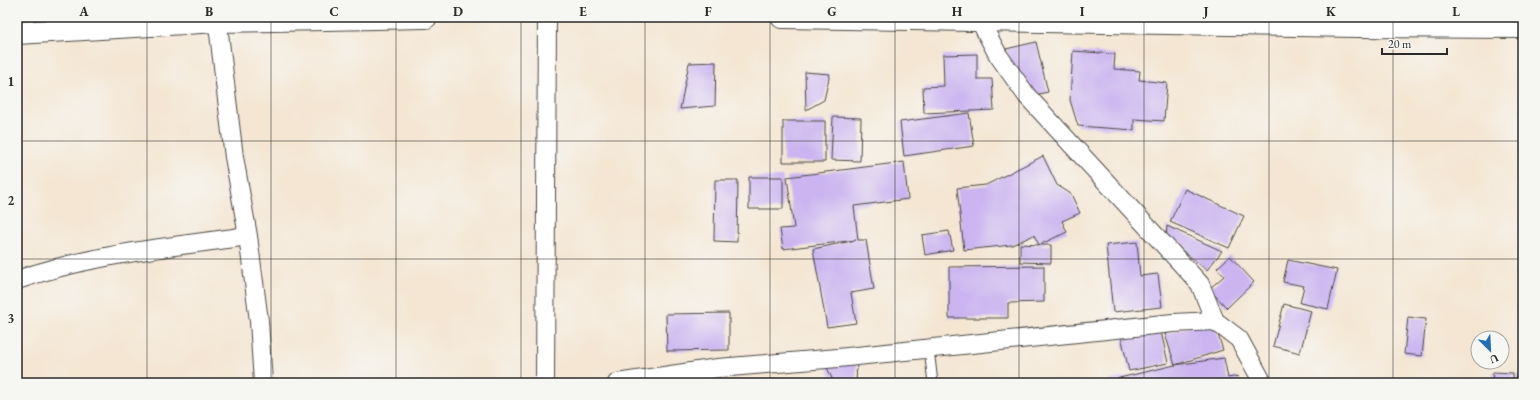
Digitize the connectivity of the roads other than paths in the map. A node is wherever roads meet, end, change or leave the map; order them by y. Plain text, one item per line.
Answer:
1 (426, 17) edge
2 (547, 17) edge
3 (782, 17) edge
4 (217, 19) edge
5 (979, 19) edge
6 (1523, 27) edge
7 (17, 33) edge
8 (248, 236) junction
9 (17, 280) edge
10 (1215, 321) junction
11 (929, 349) junction
12 (718, 376) edge
13 (263, 383) edge
14 (545, 383) edge
15 (617, 383) edge
16 (933, 383) edge
17 (1263, 383) edge

1 - 4 highway
2 - 14 street
3 - 5 highway
4 - 7 highway
4 - 8 street
5 - 6 highway
5 - 10 street
8 - 9 street
8 - 13 street
10 - 11 street
10 - 17 street
11 - 12 street
11 - 16 lane
12 - 15 street

